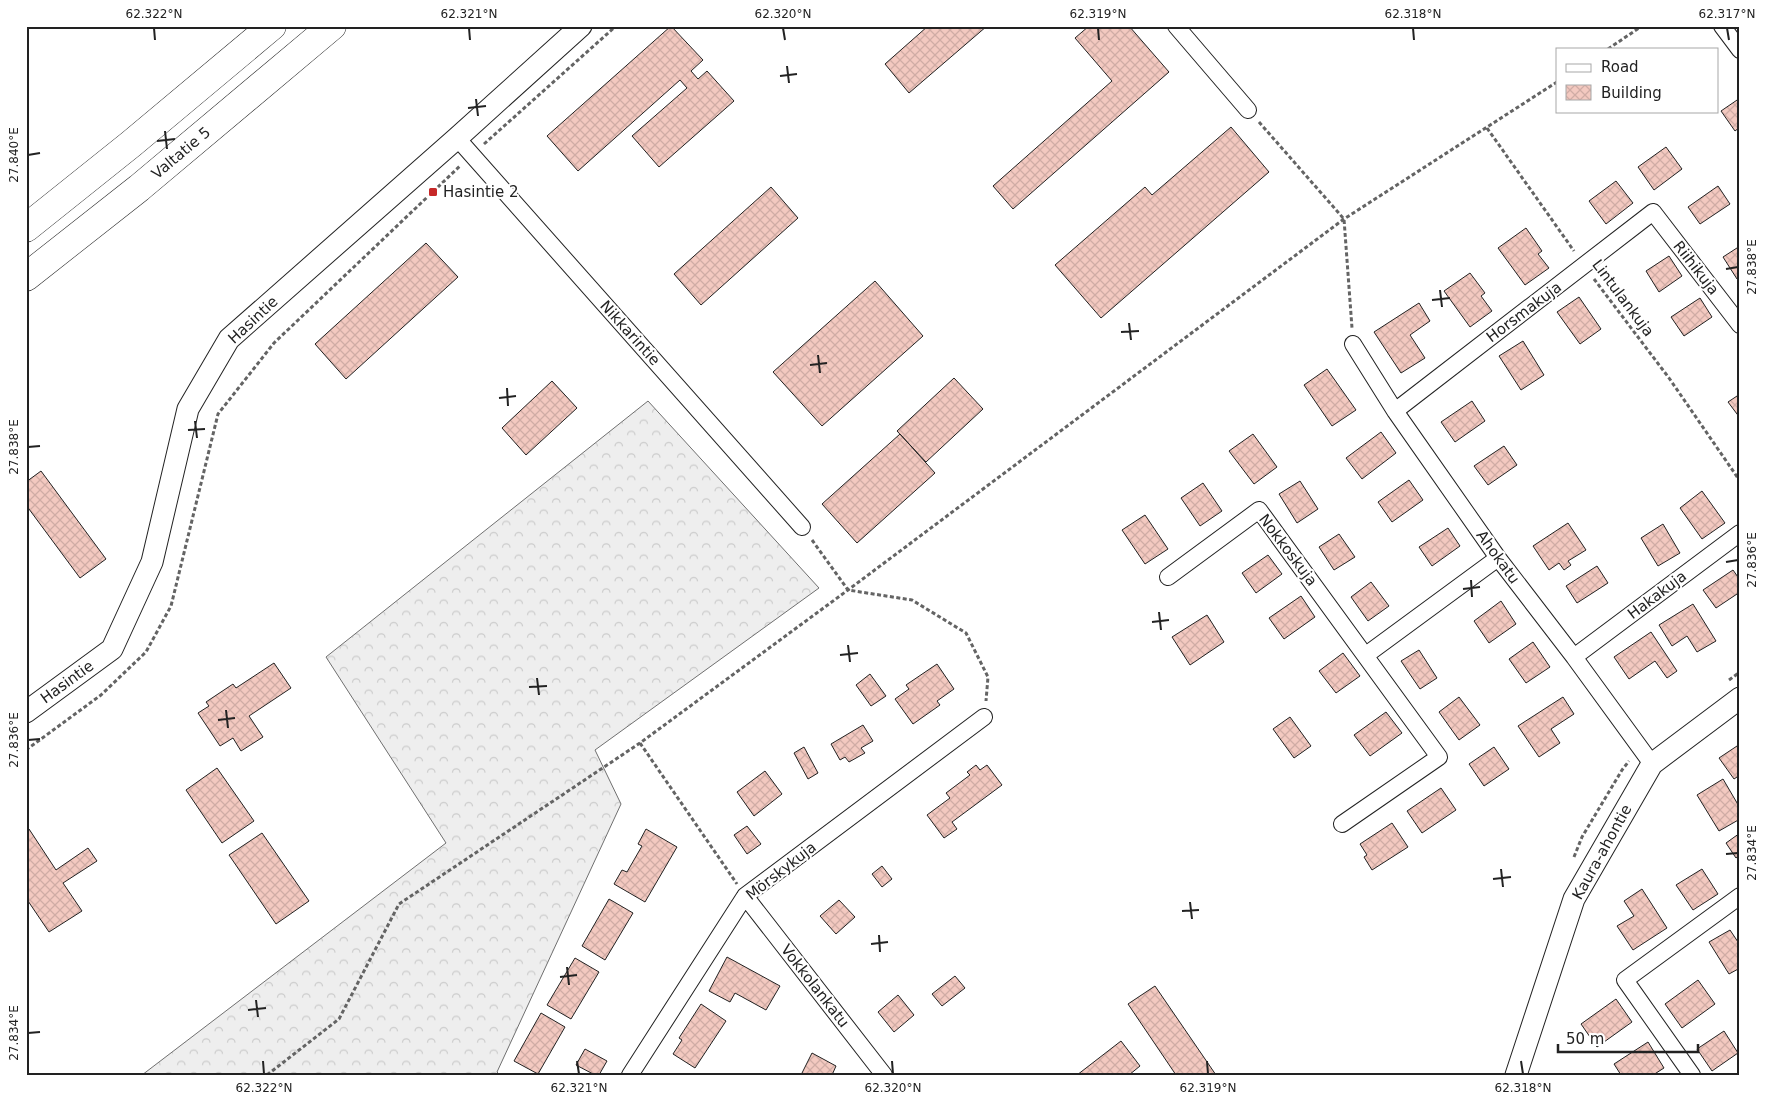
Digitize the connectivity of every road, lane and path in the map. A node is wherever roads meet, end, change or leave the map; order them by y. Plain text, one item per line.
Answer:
1 (272, 26) edge
2 (332, 26) edge
3 (581, 26) edge
4 (616, 26) edge
5 (1176, 26) edge
6 (1642, 26) edge
7 (1722, 26) edge
8 (1609, 48) edge
9 (1740, 50) edge
10 (1556, 83) edge
11 (1248, 110) joint
12 (1487, 128) junction
13 (457, 138) junction
14 (472, 156) junction
15 (1653, 212) joint
16 (1344, 219) junction
17 (26, 228) edge
18 (1585, 266) junction
19 (26, 277) edge
20 (1740, 324) edge
21 (1353, 344) joint
22 (1395, 412) junction
23 (1740, 481) edge
24 (802, 527) joint
25 (1740, 533) edge
26 (1498, 558) junction
27 (1168, 577) dead end
28 (848, 590) junction
29 (1366, 655) junction
30 (1574, 656) junction
31 (1740, 698) edge
32 (26, 712) edge
33 (984, 717) joint
34 (640, 743) junction
35 (26, 750) edge
36 (1652, 764) junction
37 (1342, 824) dead end
38 (745, 896) junction
39 (1740, 896) edge
40 (882, 1074) edge
41 (268, 1075) edge
42 (630, 1075) edge
43 (1516, 1075) edge
44 (1692, 1075) edge

1 - 17 highway
2 - 19 highway, Valtatie 5
3 - 13 street, Hasintie
4 - 14 path
5 - 11 street
6 - 8 path
7 - 9 street
10 - 12 path
11 - 16 path
12 - 16 path
12 - 18 path, Lintulankuja
13 - 14 street, Nikkarintie
13 - 32 street, Hasintie
14 - 24 street, Nikkarintie
14 - 35 path
15 - 18 street, Horsmakuja
15 - 20 street, Riihikuja
16 - 21 path
16 - 28 path
18 - 22 street, Horsmakuja
18 - 23 path, Lintulankuja
21 - 22 street, Ahokatu
22 - 26 street, Ahokatu
24 - 28 path
25 - 30 street, Hakakuja
26 - 29 street
26 - 30 street, Ahokatu
27 - 29 street, Nokkoskuja
28 - 33 path
28 - 34 path
29 - 37 street, Nokkoskuja
30 - 36 street, Ahokatu
31 - 36 street, Kaura-ahontie
33 - 38 street, Mörskykuja
34 - 38 path
34 - 41 path
36 - 43 street, Kaura-ahontie
38 - 40 street, Vokkolankatu
38 - 42 street, Mörskykuja
39 - 44 street

